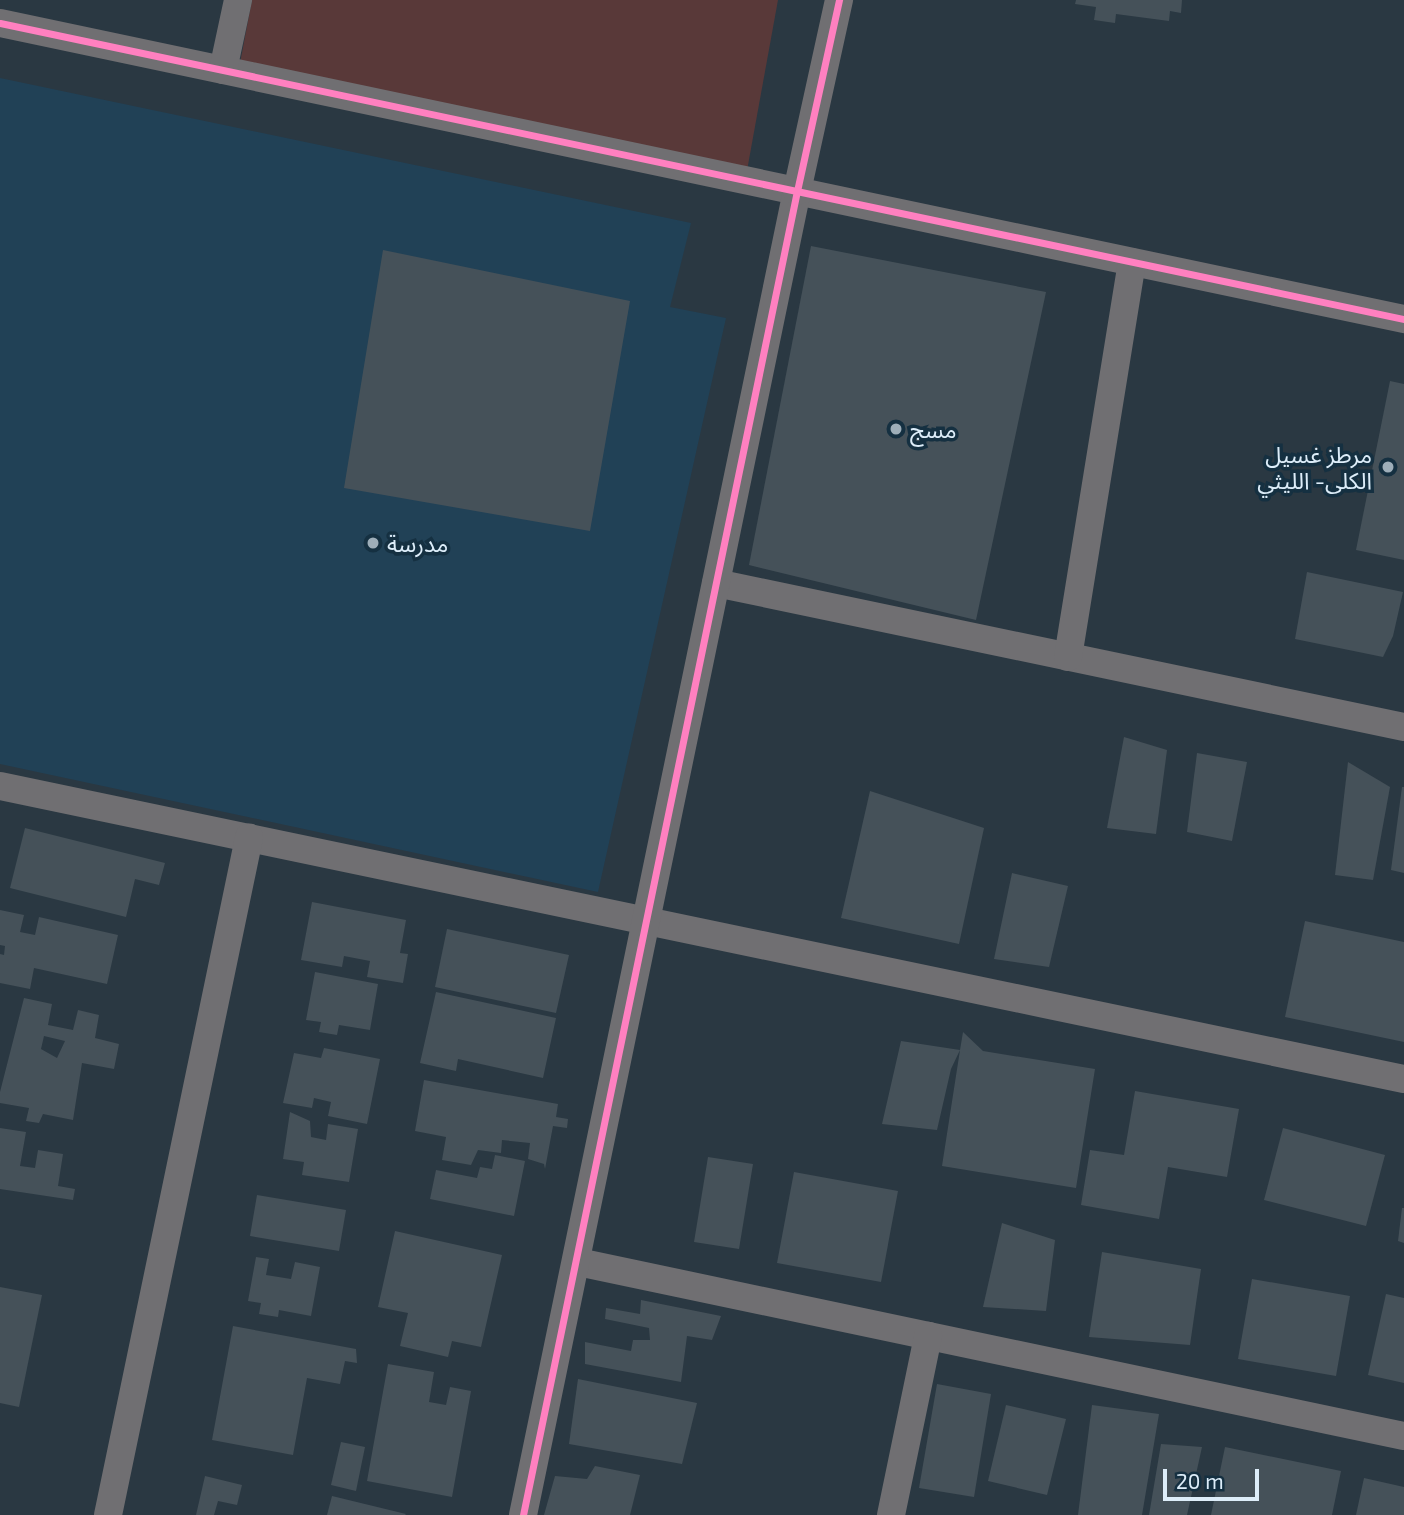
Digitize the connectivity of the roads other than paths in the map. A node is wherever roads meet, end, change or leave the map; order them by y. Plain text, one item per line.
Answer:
1 (238, 0) edge
2 (839, 0) edge
3 (0, 23) edge
4 (223, 70) junction
5 (797, 191) junction
6 (1132, 262) junction
7 (1404, 319) edge
8 (716, 583) junction
9 (1068, 657) junction
10 (1404, 727) edge
11 (0, 786) edge
12 (249, 838) junction
13 (648, 921) junction
14 (1404, 1079) edge
15 (578, 1262) junction
16 (928, 1336) junction
17 (1404, 1436) edge
18 (108, 1515) edge
19 (523, 1515) edge
20 (891, 1515) edge

1 - 4 street
2 - 5 street
3 - 4 street
4 - 5 street
5 - 6 street
5 - 8 street
6 - 7 street
6 - 9 street
8 - 9 street
8 - 13 street
9 - 10 street
11 - 12 street
12 - 13 street
12 - 18 street
13 - 14 street
13 - 15 street
15 - 16 street
15 - 19 street
16 - 17 street
16 - 20 street

